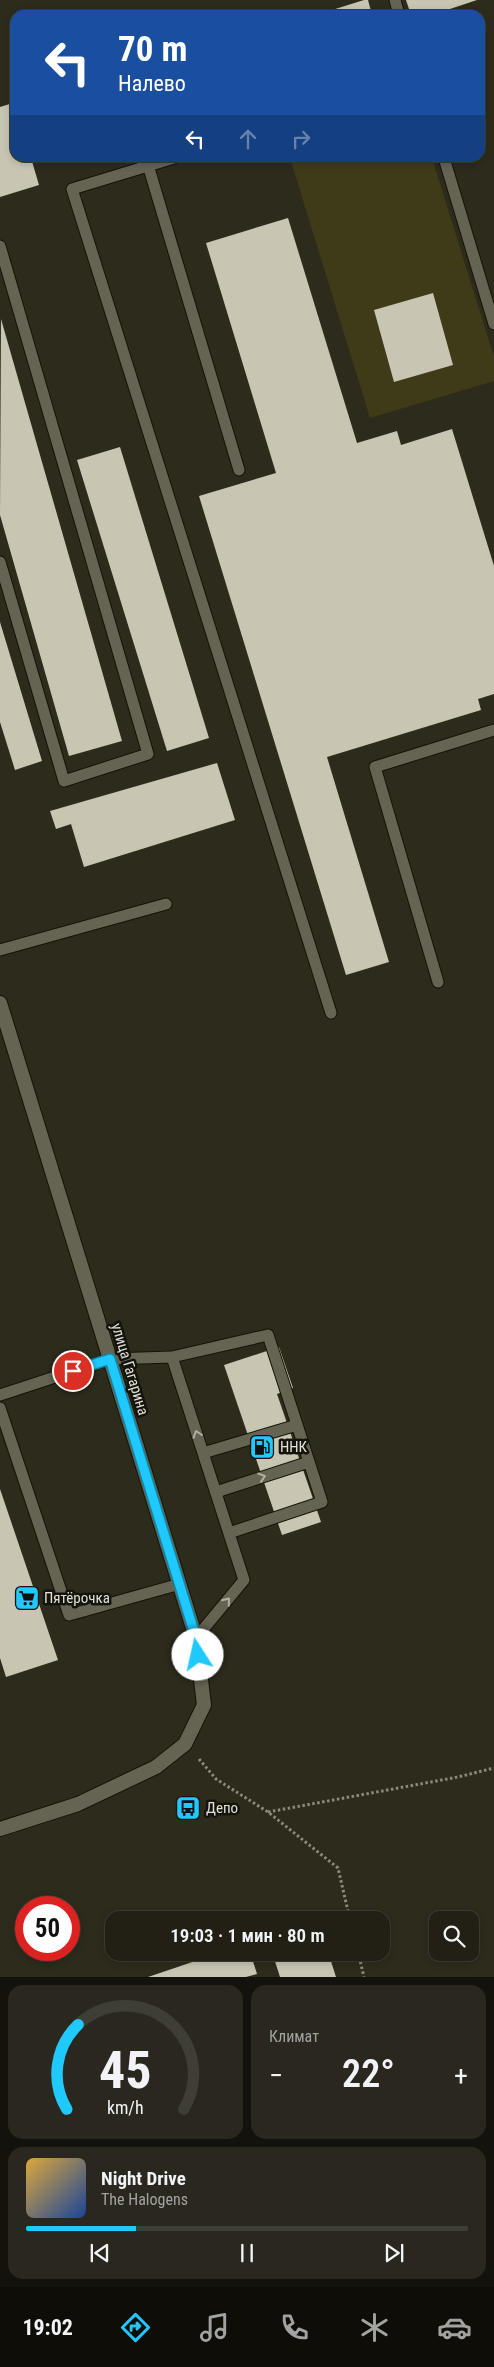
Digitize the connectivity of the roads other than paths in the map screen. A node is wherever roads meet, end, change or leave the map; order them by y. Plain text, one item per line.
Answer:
1 (161, 162) edge
2 (445, 162) edge
3 (148, 166) junction
4 (0, 246) edge
5 (494, 324) edge
6 (240, 470) dead end
7 (0, 562) edge
8 (494, 730) edge
9 (166, 904) dead end
10 (0, 950) edge
11 (438, 982) dead end
12 (0, 1003) edge
13 (331, 1013) dead end
14 (172, 1357) junction
15 (110, 1359) junction
16 (0, 1395) edge
17 (0, 1408) edge
18 (297, 1425) junction
19 (203, 1453) junction
20 (309, 1462) junction
21 (216, 1492) junction
22 (229, 1533) junction
23 (180, 1584) junction
24 (196, 1638) junction
25 (0, 1829) edge

1 - 3 lane
2 - 5 lane
3 - 6 lane
3 - 13 lane
4 - 7 lane
8 - 11 lane
9 - 10 lane
12 - 15 main road, улица Гагарина
14 - 15 lane
14 - 18 lane
19 -> 14 lane
15 - 16 lane
15 - 23 main road, улица Гагарина
17 - 23 lane
18 - 19 lane
18 - 20 lane
19 - 21 lane
21 -> 20 lane
20 - 22 lane
21 - 22 lane
24 -> 22 lane
23 - 24 main road, улица Гагарина
24 - 25 main road, улица Гагарина

